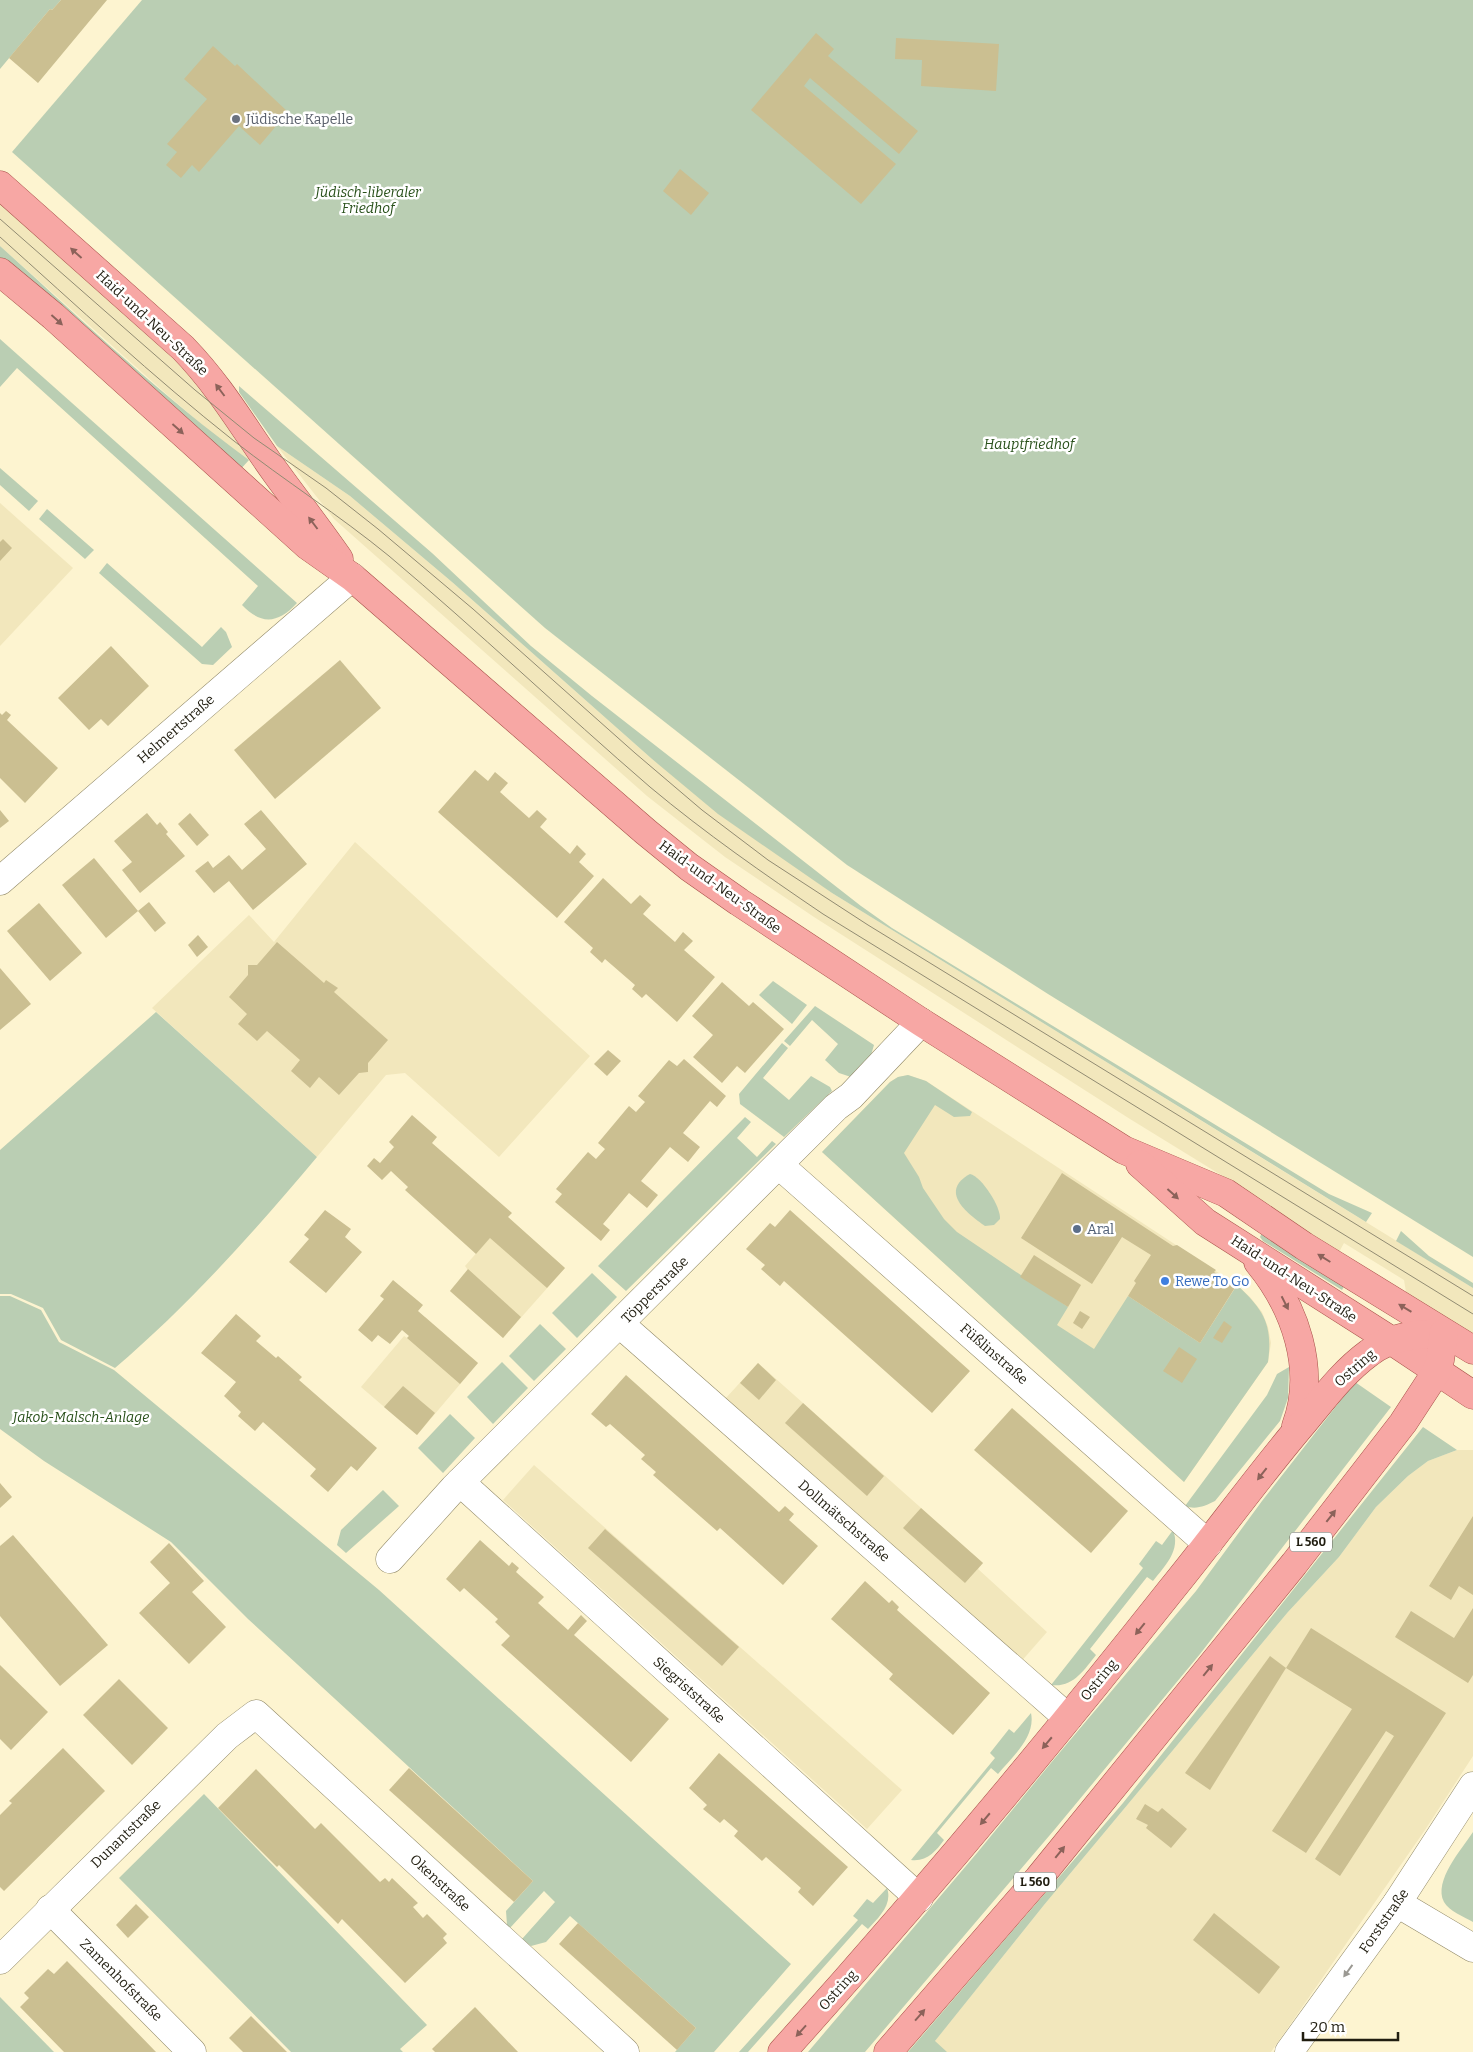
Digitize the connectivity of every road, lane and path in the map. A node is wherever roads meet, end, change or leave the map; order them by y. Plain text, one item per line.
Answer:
1 (0, 185) edge
2 (0, 272) edge
3 (352, 577) junction
4 (0, 881) edge
5 (921, 1022) junction
6 (1124, 1150) junction
7 (779, 1165) junction
8 (1247, 1249) junction
9 (620, 1324) junction
10 (1444, 1332) junction
11 (1392, 1341) junction
12 (1473, 1350) edge
13 (1437, 1371) junction
14 (1473, 1395) edge
15 (1292, 1436) junction
16 (460, 1482) junction
17 (1208, 1544) junction
18 (390, 1559) dead end
19 (256, 1714) joint
20 (1068, 1718) junction
21 (1473, 1786) edge
22 (919, 1898) junction
23 (1397, 1903) junction
24 (50, 1909) junction
25 (1473, 1948) edge
26 (0, 1960) edge
27 (192, 2052) edge
28 (625, 2052) edge
29 (782, 2052) edge
30 (888, 2052) edge
31 (1289, 2052) edge

3 -> 1 main road, Haid-und-Neu-Straße
2 -> 3 main road, Haid-und-Neu-Straße
3 - 4 street, Helmertstraße
3 - 5 main road, Haid-und-Neu-Straße
5 - 6 main road, Haid-und-Neu-Straße
5 - 7 street, Töpperstraße
6 -> 8 main road, Haid-und-Neu-Straße
10 -> 6 main road, Haid-und-Neu-Straße
7 - 9 street, Töpperstraße
7 - 17 street, Füßlinstraße
8 - 11 main road, Haid-und-Neu-Straße
8 -> 15 main road
9 - 16 street, Töpperstraße
9 - 20 street, Dollmätschstraße
10 - 11 main road, Ostring
10 - 12 main road, Haid-und-Neu-Straße
10 - 13 main road, L 560
11 - 13 main road, Haid-und-Neu-Straße
11 - 15 main road, Ostring
13 - 14 main road, Haid-und-Neu-Straße
30 -> 13 main road, L 560
15 -> 17 main road, Ostring
16 - 18 street, Töpperstraße
16 - 22 street, Siegriststraße
17 -> 20 main road, Ostring
19 - 24 street, Dunantstraße
19 - 28 street, Okenstraße
20 -> 22 main road, Ostring
21 - 23 street, Forststraße
22 -> 29 main road, Ostring
23 - 25 street
23 -> 31 street, Forststraße
24 - 26 street, Dunantstraße
24 - 27 street, Zamenhofstraße

